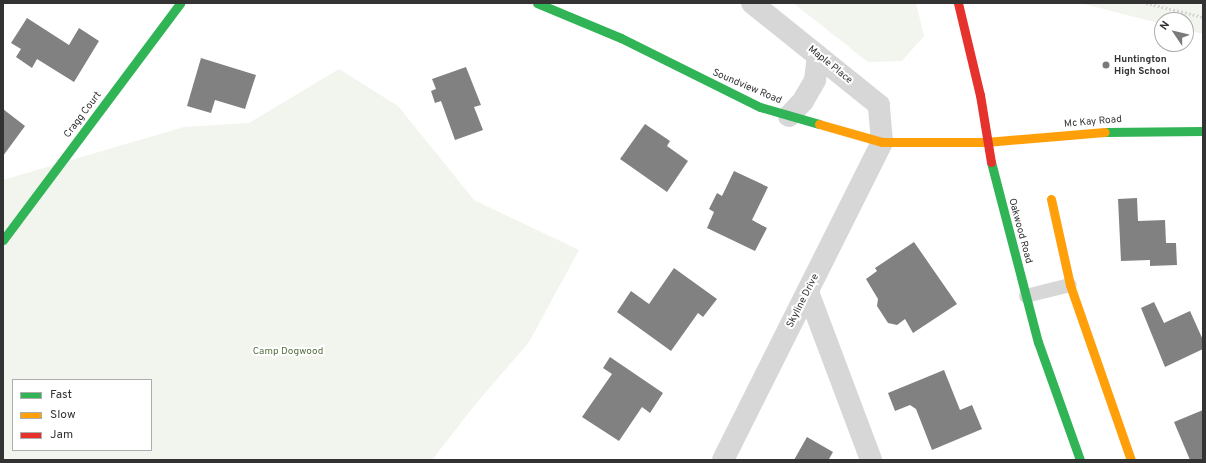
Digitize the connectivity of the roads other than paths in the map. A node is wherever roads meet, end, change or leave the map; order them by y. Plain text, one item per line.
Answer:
1 (180, 3) edge
2 (537, 3) edge
3 (752, 3) edge
4 (958, 3) edge
5 (818, 56) junction
6 (789, 116) junction
7 (1203, 131) edge
8 (882, 142) junction
9 (986, 143) junction
10 (1051, 199) dead end
11 (3, 240) edge
12 (1070, 285) junction
13 (808, 292) junction
14 (1026, 296) junction
15 (723, 460) edge
16 (871, 460) edge
17 (1080, 460) edge
18 (1131, 460) edge

1 - 11 street, Cragg Court
2 - 6 street, Soundview Road
3 - 5 street, Maple Place
4 - 9 street, Oakwood Road
5 - 6 street
5 - 8 street, Maple Place
6 - 8 street, Soundview Road
7 - 9 street, Mc Kay Road
8 - 9 street, Soundview Road
8 - 13 street, Skyline Drive
9 - 14 street, Oakwood Road
10 - 12 street
12 - 14 lane
12 - 18 street
13 - 15 street, Skyline Drive
13 - 16 street
14 - 17 street, Oakwood Road

